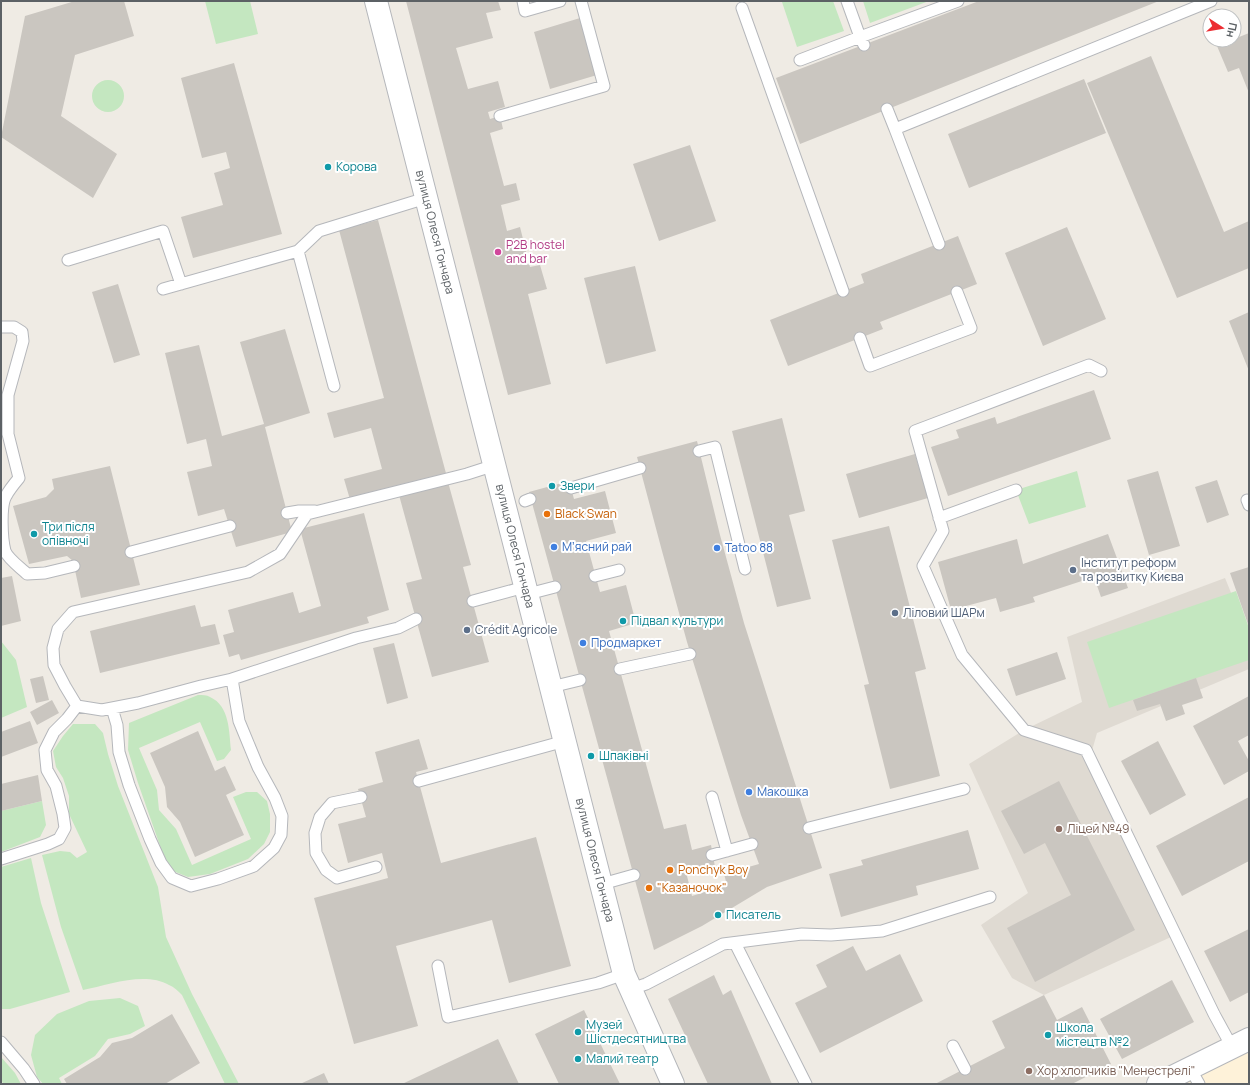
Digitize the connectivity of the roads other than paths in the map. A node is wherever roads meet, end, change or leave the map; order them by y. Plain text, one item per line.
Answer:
1 (376, 1) edge
2 (523, 1) edge
3 (560, 1) edge
4 (581, 1) edge
5 (847, 1) edge
6 (958, 1) edge
7 (1211, 1) edge
8 (742, 8) dead end
9 (862, 41) junction
10 (800, 60) dead end
11 (887, 109) dead end
12 (500, 116) dead end
13 (895, 129) junction
14 (426, 198) junction
15 (939, 244) dead end
16 (298, 251) junction
17 (68, 260) dead end
18 (180, 284) junction
19 (163, 289) dead end
20 (843, 291) dead end
21 (957, 292) dead end
22 (1, 327) edge
23 (860, 338) dead end
24 (1101, 371) dead end
25 (334, 386) dead end
26 (699, 451) dead end
27 (495, 465) junction
28 (640, 468) dead end
29 (571, 488) dead end
30 (1016, 490) dead end
31 (3, 495) edge
32 (321, 511) junction
33 (287, 513) dead end
34 (939, 518) junction
35 (230, 526) dead end
36 (131, 552) dead end
37 (74, 566) dead end
38 (745, 569) dead end
39 (619, 570) dead end
40 (596, 576) dead end
41 (554, 587) dead end
42 (527, 590) junction
43 (473, 602) dead end
44 (416, 619) dead end
45 (690, 654) dead end
46 (620, 669) dead end
47 (232, 679) junction
48 (580, 680) dead end
49 (551, 688) junction
50 (77, 706) junction
51 (112, 708) junction
52 (565, 740) junction
53 (419, 781) dead end
54 (964, 789) dead end
55 (361, 797) dead end
56 (712, 797) dead end
57 (809, 828) dead end
58 (752, 844) dead end
59 (727, 851) junction
60 (712, 855) dead end
61 (1, 859) edge
62 (376, 867) dead end
63 (634, 875) dead end
64 (602, 884) junction
65 (990, 896) dead end
66 (735, 943) junction
67 (438, 966) dead end
68 (627, 982) junction
69 (1, 1042) edge
70 (1241, 1043) edge
71 (952, 1046) dead end
72 (965, 1069) dead end
73 (1194, 1076) edge
74 (34, 1084) edge
75 (673, 1084) edge
76 (806, 1084) edge
77 (1158, 1084) edge

1 - 14 street, вулиця Олеся Гончара
2 - 3 lane
4 - 12 lane
5 - 9 lane
6 - 9 lane
7 - 13 lane
8 - 20 lane
9 - 10 lane
11 - 13 lane
13 - 15 lane
14 - 16 lane
14 - 27 street, вулиця Олеся Гончара
16 - 18 lane
16 - 25 lane
17 - 18 lane
18 - 19 lane
21 - 23 lane
22 - 31 lane
24 - 34 lane
26 - 38 lane
27 - 32 lane
27 - 42 street, вулиця Олеся Гончара
28 - 29 lane
30 - 34 lane
31 - 37 lane
32 - 33 lane
32 - 50 lane
34 - 70 lane
35 - 36 lane
39 - 40 lane
41 - 42 lane
42 - 43 lane
42 - 49 street, вулиця Олеся Гончара
44 - 47 lane
45 - 46 lane
47 - 51 lane
47 - 51 lane
48 - 49 lane
49 - 52 street, вулиця Олеся Гончара
50 - 51 lane
50 - 61 lane
52 - 53 lane
52 - 64 street, вулиця Олеся Гончара
54 - 57 lane
55 - 62 lane
56 - 59 lane
58 - 59 lane
59 - 60 lane
63 - 64 lane
64 - 68 street, вулиця Олеся Гончара
65 - 66 lane
66 - 68 lane
66 - 76 lane
67 - 68 lane
68 - 75 street, вулиця Олеся Гончара
69 - 74 lane
70 - 73 street
71 - 72 lane
73 - 77 street

